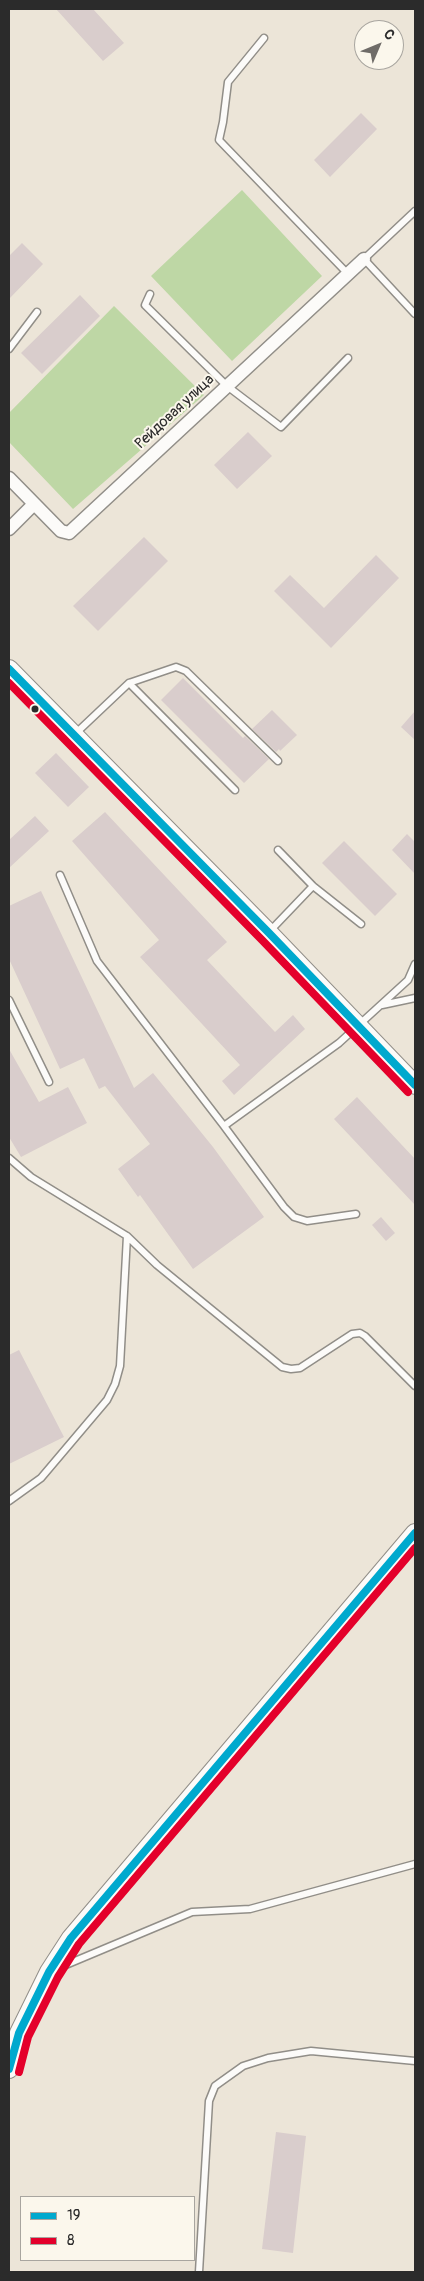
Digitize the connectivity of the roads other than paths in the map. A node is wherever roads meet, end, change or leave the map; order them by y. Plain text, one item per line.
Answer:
1 (264, 38) dead end
2 (415, 211) edge
3 (364, 259) junction
4 (348, 274) junction
5 (150, 294) dead end
6 (37, 312) dead end
7 (415, 314) edge
8 (9, 349) edge
9 (348, 358) dead end
10 (227, 386) junction
11 (9, 478) edge
12 (34, 504) junction
13 (9, 529) edge
14 (9, 669) edge
15 (129, 683) junction
16 (73, 735) junction
17 (278, 761) dead end
18 (235, 790) dead end
19 (278, 850) dead end
20 (60, 875) dead end
21 (313, 886) junction
22 (362, 924) dead end
23 (269, 933) junction
24 (415, 964) edge
25 (415, 998) edge
26 (9, 1000) edge
27 (380, 1005) junction
28 (358, 1024) junction
29 (49, 1082) dead end
30 (415, 1085) edge
31 (224, 1126) junction
32 (9, 1158) edge
33 (356, 1214) dead end
34 (128, 1236) junction
35 (415, 1386) edge
36 (9, 1501) edge
37 (415, 1533) edge
38 (415, 1864) edge
39 (50, 1972) junction
40 (415, 2061) edge
41 (9, 2069) edge
42 (199, 2272) edge

1 - 4 lane
2 - 3 lane
3 - 4 street, Рейдовая улица
3 - 7 lane
4 - 10 street, Рейдовая улица
5 - 10 lane
6 - 8 lane
9 - 10 lane
10 - 12 street, Рейдовая улица
11 - 12 street, Рейдовая улица
12 - 13 street
14 - 16 main road
15 - 16 lane
15 - 17 lane
15 - 18 lane
16 - 23 main road
19 - 21 lane
20 - 31 lane
21 - 22 lane
21 - 23 lane
23 - 28 main road
24 - 27 lane
25 - 27 lane
26 - 29 lane
27 - 28 lane
28 - 30 main road
28 - 31 lane
31 - 33 lane
32 - 34 lane
34 - 35 lane
34 - 36 lane
37 - 39 main road
38 - 39 lane
39 - 41 main road
40 - 42 lane

